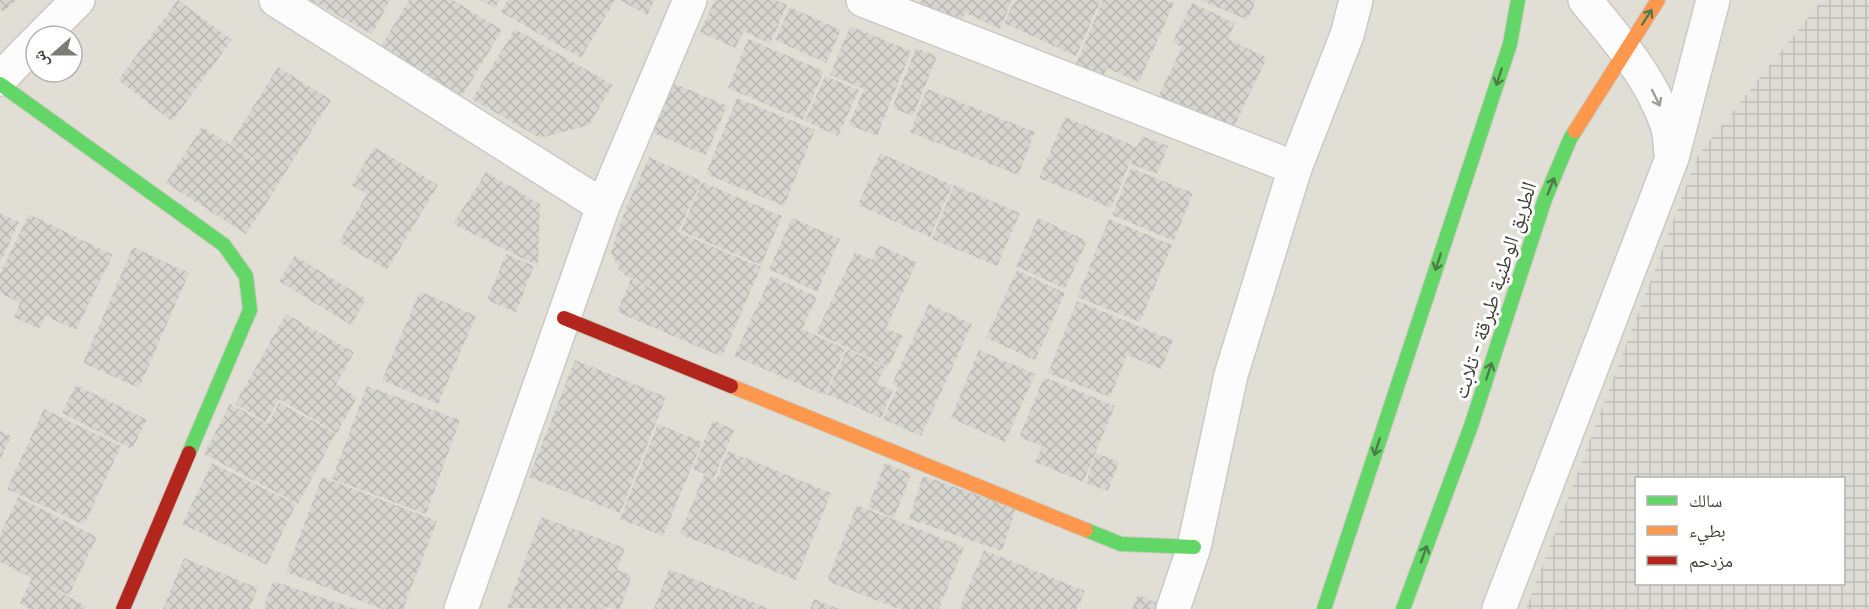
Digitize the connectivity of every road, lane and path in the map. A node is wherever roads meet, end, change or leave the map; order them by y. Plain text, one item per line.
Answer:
1 (78, 0) edge
2 (276, 0) edge
3 (690, 0) edge
4 (863, 0) edge
5 (1356, 0) edge
6 (1368, 0) edge
7 (1500, 0) edge
8 (1518, 0) edge
9 (1584, 0) edge
10 (1658, 0) edge
11 (1713, 0) edge
12 (54, 24) edge
13 (1347, 35) junction
14 (1510, 44) junction
15 (1626, 50) junction
16 (24, 54) edge
17 (0, 79) edge
18 (0, 84) edge
19 (1672, 158) junction
20 (1295, 168) junction
21 (603, 206) junction
22 (564, 318) junction
23 (1194, 547) junction
24 (123, 609) edge
25 (461, 609) edge
26 (1173, 609) edge
27 (1324, 609) edge
28 (1403, 609) edge
29 (1499, 609) edge

1 - 12 street
2 - 21 street
3 - 21 street
4 - 20 street
5 - 13 street
6 - 13 street
7 - 14 street
8 - 14 street
9 - 15 street
15 -> 10 street, الطريق الوطنية طبرقة - تلابت
11 - 19 street
13 - 20 street
14 -> 27 street
15 -> 19 street
28 -> 15 street, الطريق الوطنية طبرقة - تلابت
16 - 17 street
18 - 24 street
19 - 29 street
20 - 23 street
21 - 22 street
22 - 23 street
22 - 25 street
23 - 26 street

